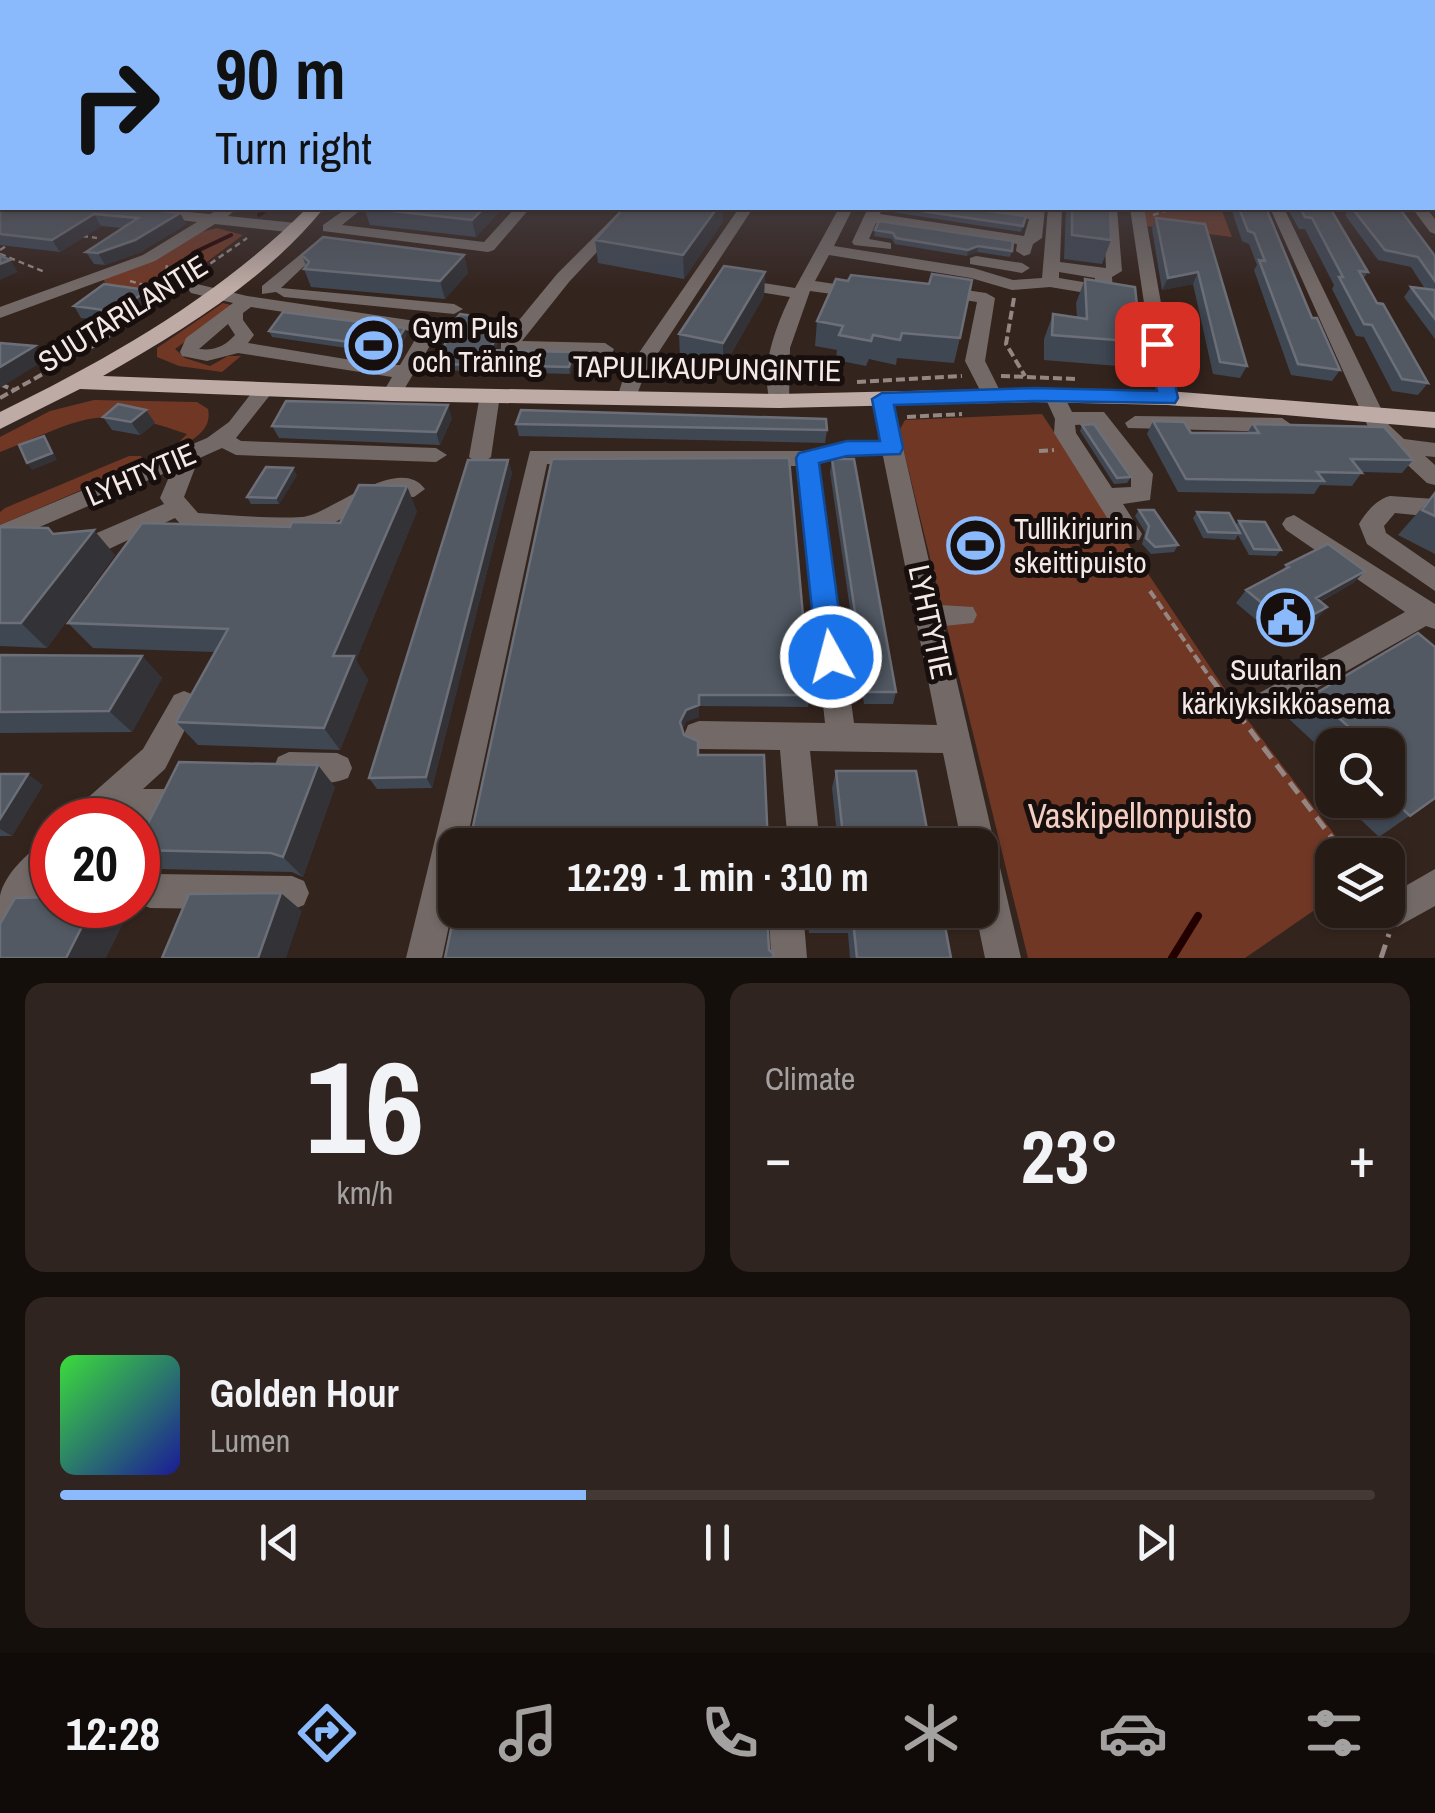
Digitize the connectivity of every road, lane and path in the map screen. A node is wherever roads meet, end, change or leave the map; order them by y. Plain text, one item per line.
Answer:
1 (126, 210) edge
2 (228, 210) edge
3 (312, 210) edge
4 (353, 210) edge
5 (521, 210) edge
6 (629, 210) edge
7 (745, 210) edge
8 (845, 210) edge
9 (1008, 210) edge
10 (1055, 210) edge
11 (1110, 210) edge
12 (1170, 210) edge
13 (1277, 210) edge
14 (1138, 211) edge
15 (872, 212) edge
16 (1037, 212) edge
17 (214, 220) junction
18 (289, 221) edge
19 (246, 232) dead end
20 (80, 236) edge
21 (97, 238) dead end
22 (15, 241) edge
23 (1024, 241) junction
24 (824, 248) junction
25 (312, 250) edge
26 (0, 252) edge
27 (1022, 268) junction
28 (45, 272) dead end
29 (1051, 274) junction
30 (105, 275) junction
31 (700, 277) junction
32 (916, 288) edge
33 (213, 290) junction
34 (802, 290) junction
35 (1013, 290) junction
36 (173, 293) junction
37 (880, 295) edge
38 (270, 298) junction
39 (240, 306) junction
40 (454, 310) dead end
41 (0, 313) edge
42 (236, 345) junction
43 (605, 349) dead end
44 (103, 366) junction
45 (402, 370) junction
46 (74, 375) junction
47 (1025, 376) dead end
48 (0, 384) edge
49 (217, 388) junction
50 (264, 390) junction
51 (392, 394) junction
52 (1054, 395) junction
53 (490, 396) junction
54 (992, 396) junction
55 (0, 398) edge
56 (627, 398) junction
57 (1168, 398) junction
58 (7, 399) edge
59 (882, 399) junction
60 (1194, 399) junction
61 (779, 401) junction
62 (1435, 420) edge
63 (0, 421) edge
64 (1376, 421) junction
65 (1135, 423) dead end
66 (1210, 423) junction
67 (272, 426) edge
68 (222, 438) junction
69 (1053, 438) junction
70 (1398, 445) junction
71 (257, 449) junction
72 (1435, 450) edge
73 (436, 456) dead end
74 (480, 457) edge
75 (807, 458) junction
76 (180, 459) junction
77 (902, 466) junction
78 (1435, 478) edge
79 (414, 489) dead end
80 (1105, 505) junction
81 (180, 506) junction
82 (1435, 508) edge
83 (1294, 524) dead end
84 (1130, 534) dead end
85 (0, 535) edge
86 (86, 550) edge
87 (1435, 580) edge
88 (1150, 591) dead end
89 (964, 615) dead end
90 (1430, 615) edge
91 (929, 616) junction
92 (184, 704) edge
93 (1264, 706) dead end
94 (699, 735) dead end
95 (794, 736) junction
96 (841, 736) junction
97 (954, 739) junction
98 (154, 758) junction
99 (264, 766) edge
100 (337, 768) dead end
101 (181, 783) junction
102 (111, 798) edge
103 (147, 798) edge
104 (160, 826) edge
105 (802, 828) edge
106 (974, 828) edge
107 (1333, 838) edge
108 (1435, 886) edge
109 (160, 892) edge
110 (292, 893) dead end
111 (30, 899) edge
112 (1405, 905) edge
113 (0, 926) edge
114 (787, 928) edge
115 (996, 928) edge
116 (424, 958) edge
117 (789, 958) edge
118 (1003, 958) edge

1 - 17 street
2 - 17 street
3 - 18 main road, SUUTARILANTIE
4 - 5 street
6 - 43 street
7 - 31 street
8 - 24 street
9 - 16 street
10 - 29 street
11 - 29 street
12 - 14 path
13 - 64 street
14 - 57 street
15 - 23 street
15 - 27 street
16 - 23 street
17 - 18 street
17 - 30 street
18 - 33 main road, SUUTARILANTIE
19 - 36 path
20 - 21 path
22 - 26 path
23 - 27 street
24 - 34 street
24 - 35 street
25 - 38 street
26 - 28 path
27 - 35 street
29 - 35 street
30 - 36 path
30 - 41 street
31 - 34 street
31 - 56 street
32 - 54 street
33 - 38 street
33 - 39 street
33 - 44 main road, SUUTARILANTIE
33 - 46 main road, SUUTARILANTIE
34 - 37 street
34 - 61 street
35 - 47 path
36 - 58 path
38 - 39 street
38 - 40 street
38 - 45 street
39 - 42 street
39 - 42 street
42 - 45 street
44 - 46 main road, SUUTARILANTIE
44 - 49 main road, TAPULIKAUPUNGINTIE
45 - 51 street
46 - 49 main road, TAPULIKAUPUNGINTIE
46 - 58 main road, SUUTARILANTIE
46 - 63 main road, SUUTARILANTIE
48 - 58 path
49 - 50 main road, TAPULIKAUPUNGINTIE
50 - 51 main road, TAPULIKAUPUNGINTIE
50 - 68 street, LYHTYTIE
51 - 53 main road, TAPULIKAUPUNGINTIE
52 - 54 main road, TAPULIKAUPUNGINTIE
52 - 57 main road, TAPULIKAUPUNGINTIE
52 - 69 street
53 - 56 main road, TAPULIKAUPUNGINTIE
53 - 74 street
54 - 59 main road, TAPULIKAUPUNGINTIE
55 - 58 path
56 - 61 main road, TAPULIKAUPUNGINTIE
57 - 60 main road, TAPULIKAUPUNGINTIE
59 - 61 main road, TAPULIKAUPUNGINTIE
59 - 77 street, LYHTYTIE
60 - 64 main road, TAPULIKAUPUNGINTIE
60 - 66 street
62 - 64 main road, TAPULIKAUPUNGINTIE
64 - 66 street
64 - 70 street
65 - 66 street
67 - 71 street
68 - 71 street
68 - 76 street, LYHTYTIE
69 - 80 street
69 - 80 street
70 - 72 street
70 - 78 street
71 - 73 street
75 - 77 street
75 - 96 street
75 - 116 street
76 - 81 street
76 - 85 street, LYHTYTIE
77 - 91 street, LYHTYTIE
79 - 81 street
80 - 84 street
81 - 86 street
82 - 87 street
83 - 90 street
88 - 107 path
89 - 91 street
90 - 93 street
91 - 97 street, LYHTYTIE
92 - 98 street
94 - 95 street
95 - 96 street
95 - 105 street
96 - 97 street
97 - 106 street, LYHTYTIE
98 - 101 street
98 - 102 street
99 - 100 street
101 - 103 street
101 - 104 street
108 - 112 street
109 - 110 street
111 - 113 street
114 - 117 street
115 - 118 street

